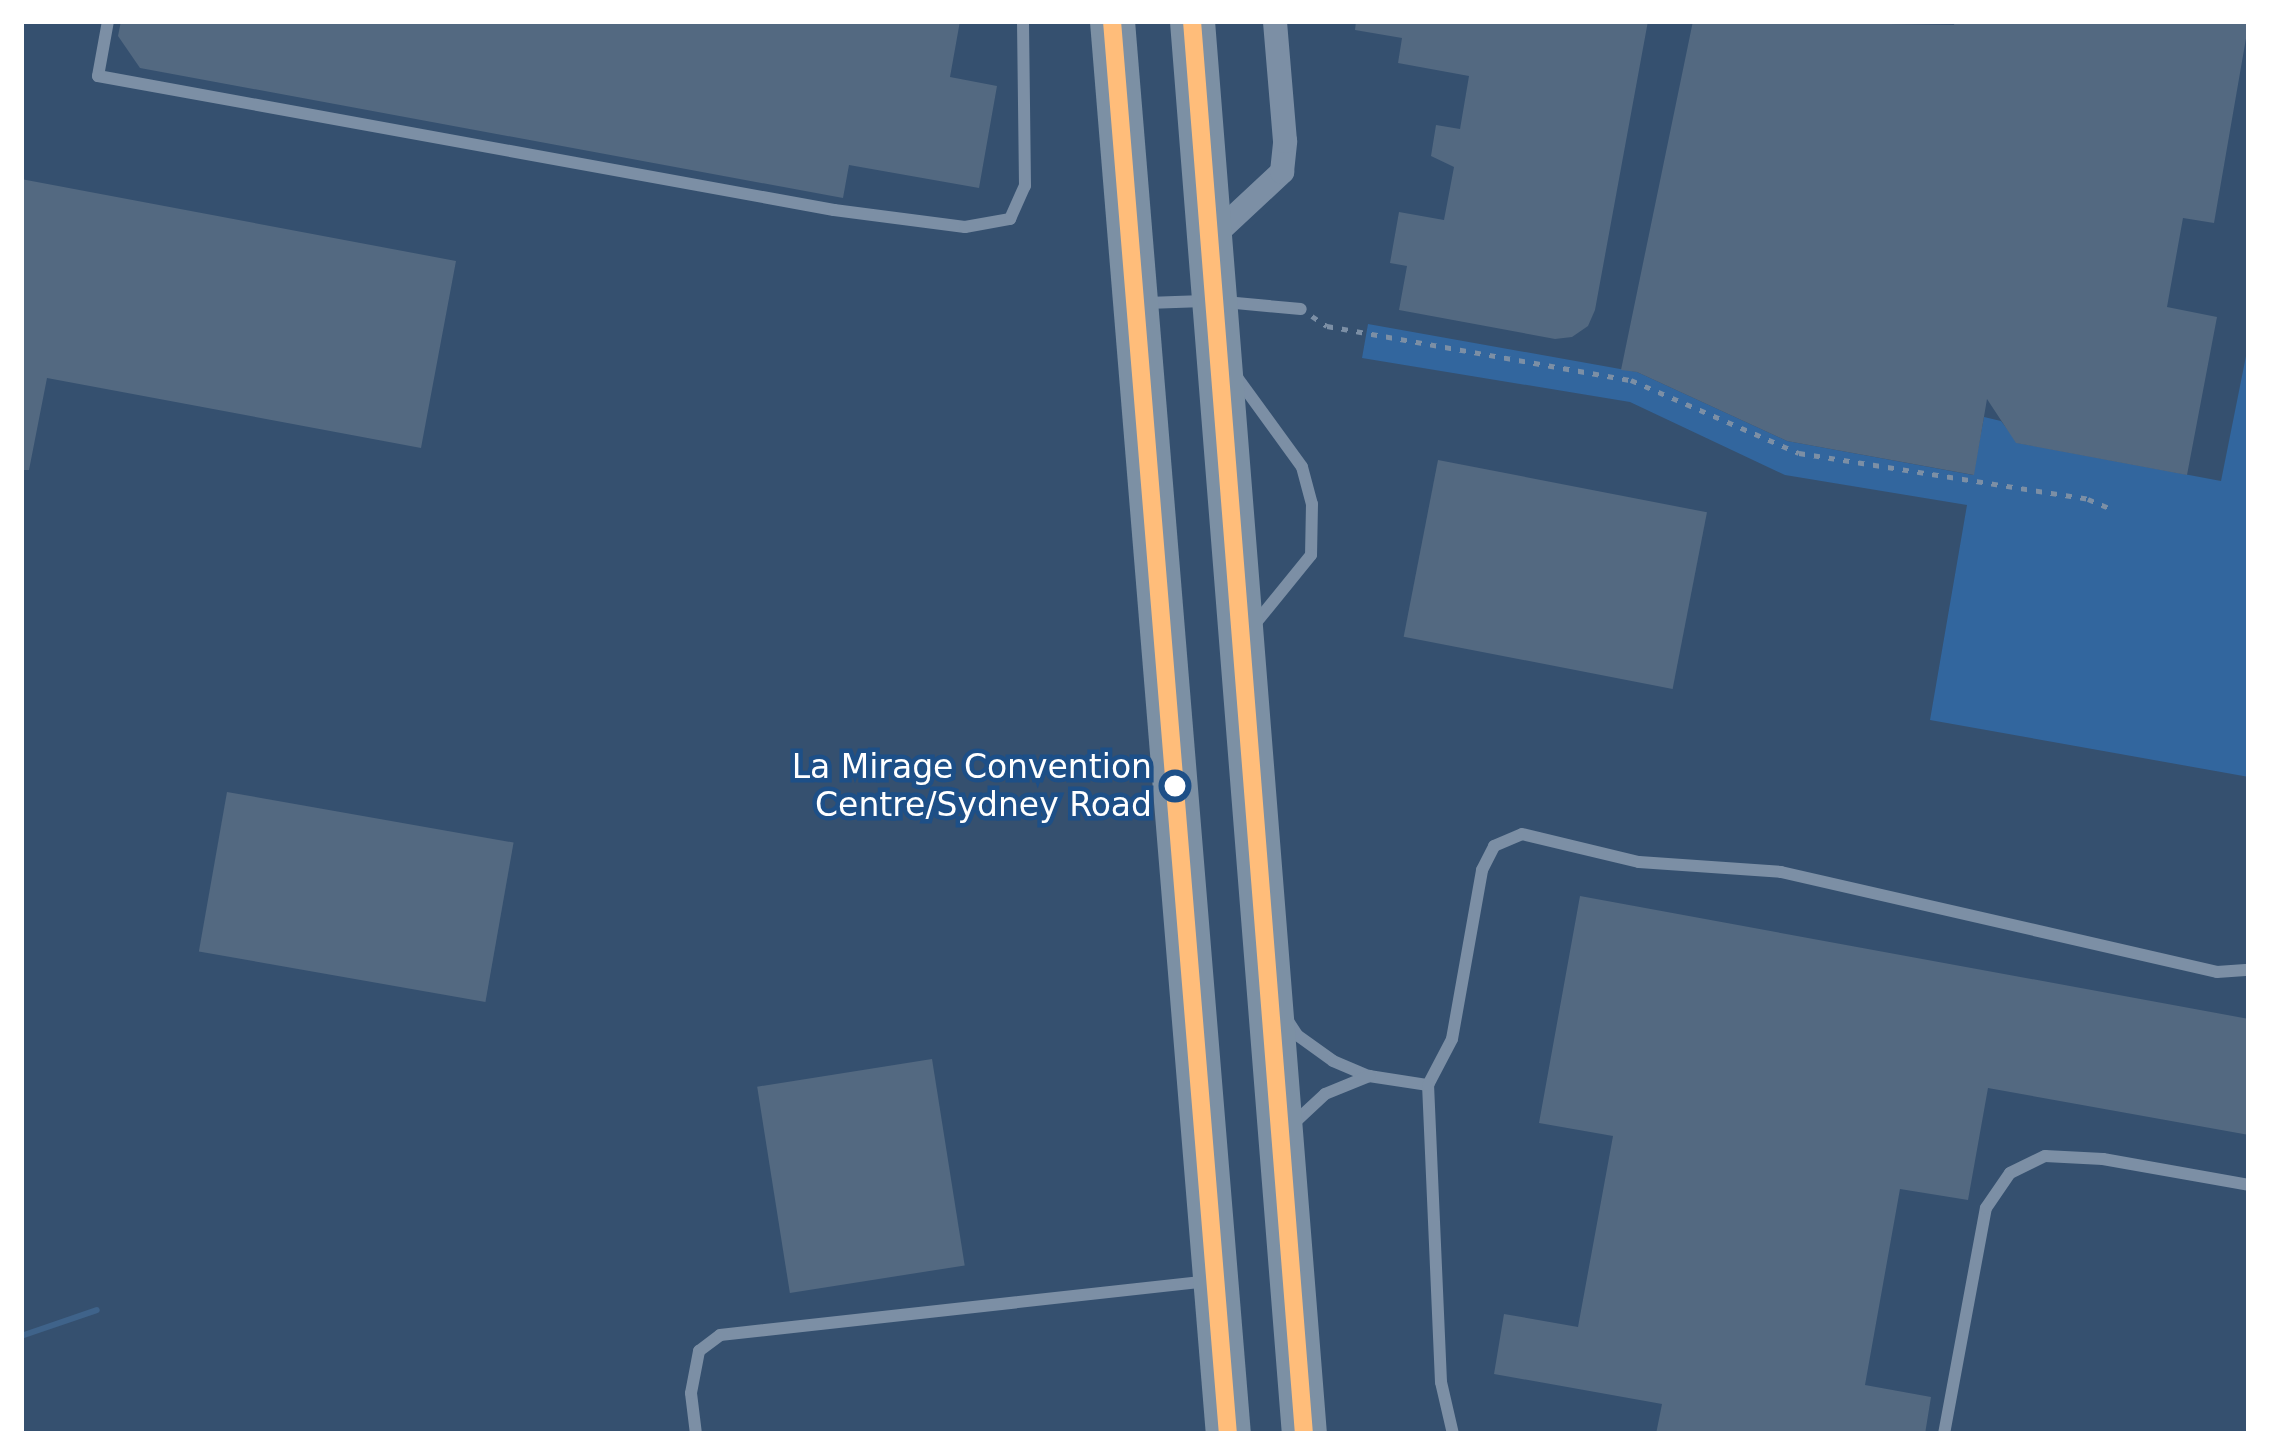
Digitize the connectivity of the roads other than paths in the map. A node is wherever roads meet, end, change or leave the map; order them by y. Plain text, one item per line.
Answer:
1 (108, 21) edge
2 (1023, 21) edge
3 (1112, 21) edge
4 (1192, 21) edge
5 (1275, 21) edge
6 (1208, 242) junction
7 (1211, 301) junction
8 (1133, 304) junction
9 (1301, 309) road end
10 (1216, 352) junction
11 (1240, 645) junction
12 (2249, 970) edge
13 (1265, 984) junction
14 (1369, 1076) junction
15 (1427, 1085) junction
16 (1279, 1151) junction
17 (2249, 1185) edge
18 (1216, 1281) junction
19 (696, 1434) edge
20 (1228, 1434) edge
21 (1304, 1434) edge
22 (1453, 1434) edge
23 (1944, 1434) edge

1 - 2 lane
3 - 8 highway
4 - 6 highway
5 - 6 street
6 - 7 highway
7 - 8 lane
7 - 9 lane
7 - 10 highway
8 - 18 highway
10 - 11 highway
10 - 11 lane
11 - 13 highway
12 - 15 lane
13 - 14 lane
13 - 16 highway
14 - 15 lane
14 - 16 lane
15 - 22 lane
16 - 21 highway
17 - 23 lane
18 - 19 lane
18 - 20 highway

